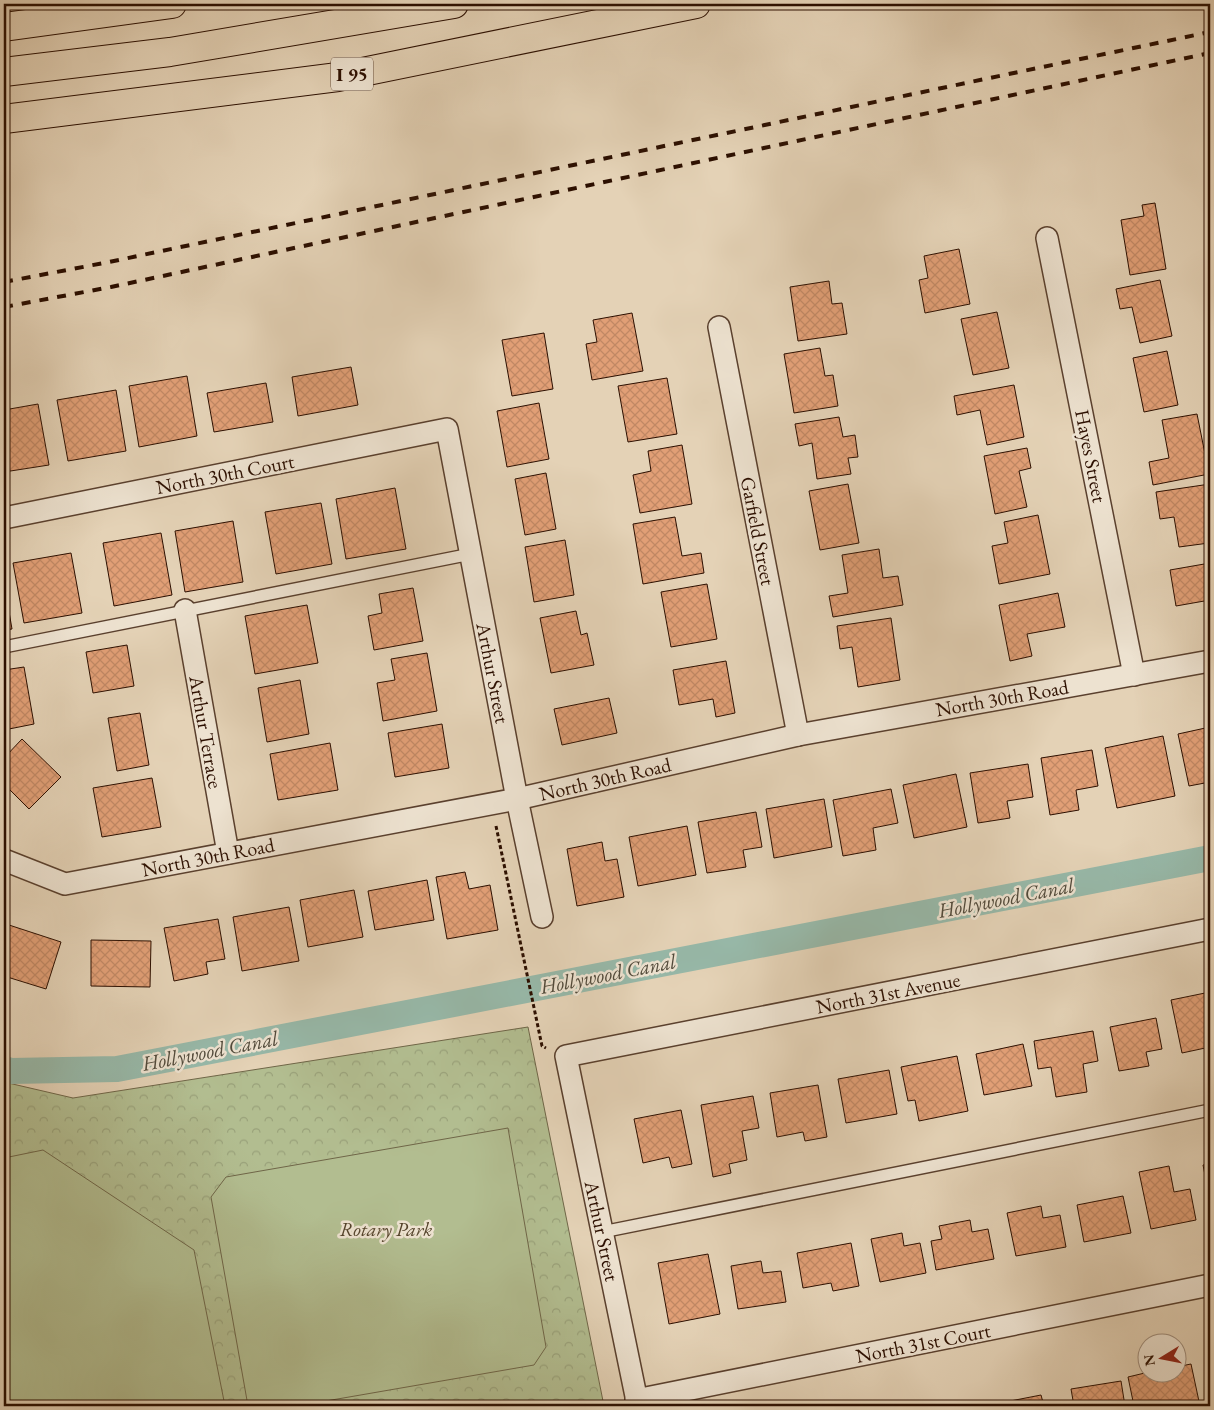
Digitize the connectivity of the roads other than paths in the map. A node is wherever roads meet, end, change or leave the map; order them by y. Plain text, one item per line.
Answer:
1 (172, 4) edge
2 (454, 4) edge
3 (696, 4) edge
4 (4, 27) edge
5 (4, 72) edge
6 (4, 119) edge
7 (1047, 238) dead end
8 (719, 328) dead end
9 (447, 429) joint
10 (4, 518) edge
11 (470, 554) junction
12 (185, 610) junction
13 (4, 647) edge
14 (1210, 661) edge
15 (1134, 674) junction
16 (798, 735) junction
17 (517, 799) junction
18 (228, 853) junction
19 (4, 860) edge
20 (542, 917) dead end
21 (1210, 929) edge
22 (566, 1056) joint
23 (1210, 1110) edge
24 (602, 1232) junction
25 (1210, 1285) edge
26 (637, 1403) edge

1 - 4 highway
2 - 5 highway
3 - 6 highway, I 95
7 - 15 street, Hayes Street
8 - 16 street, Garfield Street
9 - 10 street, North 30th Court
9 - 11 street, Arthur Street
11 - 12 lane
11 - 17 street, Arthur Street
12 - 13 lane
12 - 18 street, Arthur Terrace
14 - 15 street, North 30th Road
15 - 16 street, North 30th Road
16 - 17 street, North 30th Road
17 - 18 street, North 30th Road
17 - 20 street, Arthur Street
18 - 19 street, North 30th Road
21 - 22 street, North 31st Avenue
22 - 24 street, Arthur Street
23 - 24 lane
24 - 26 street, Arthur Street
25 - 26 street, North 31st Court

